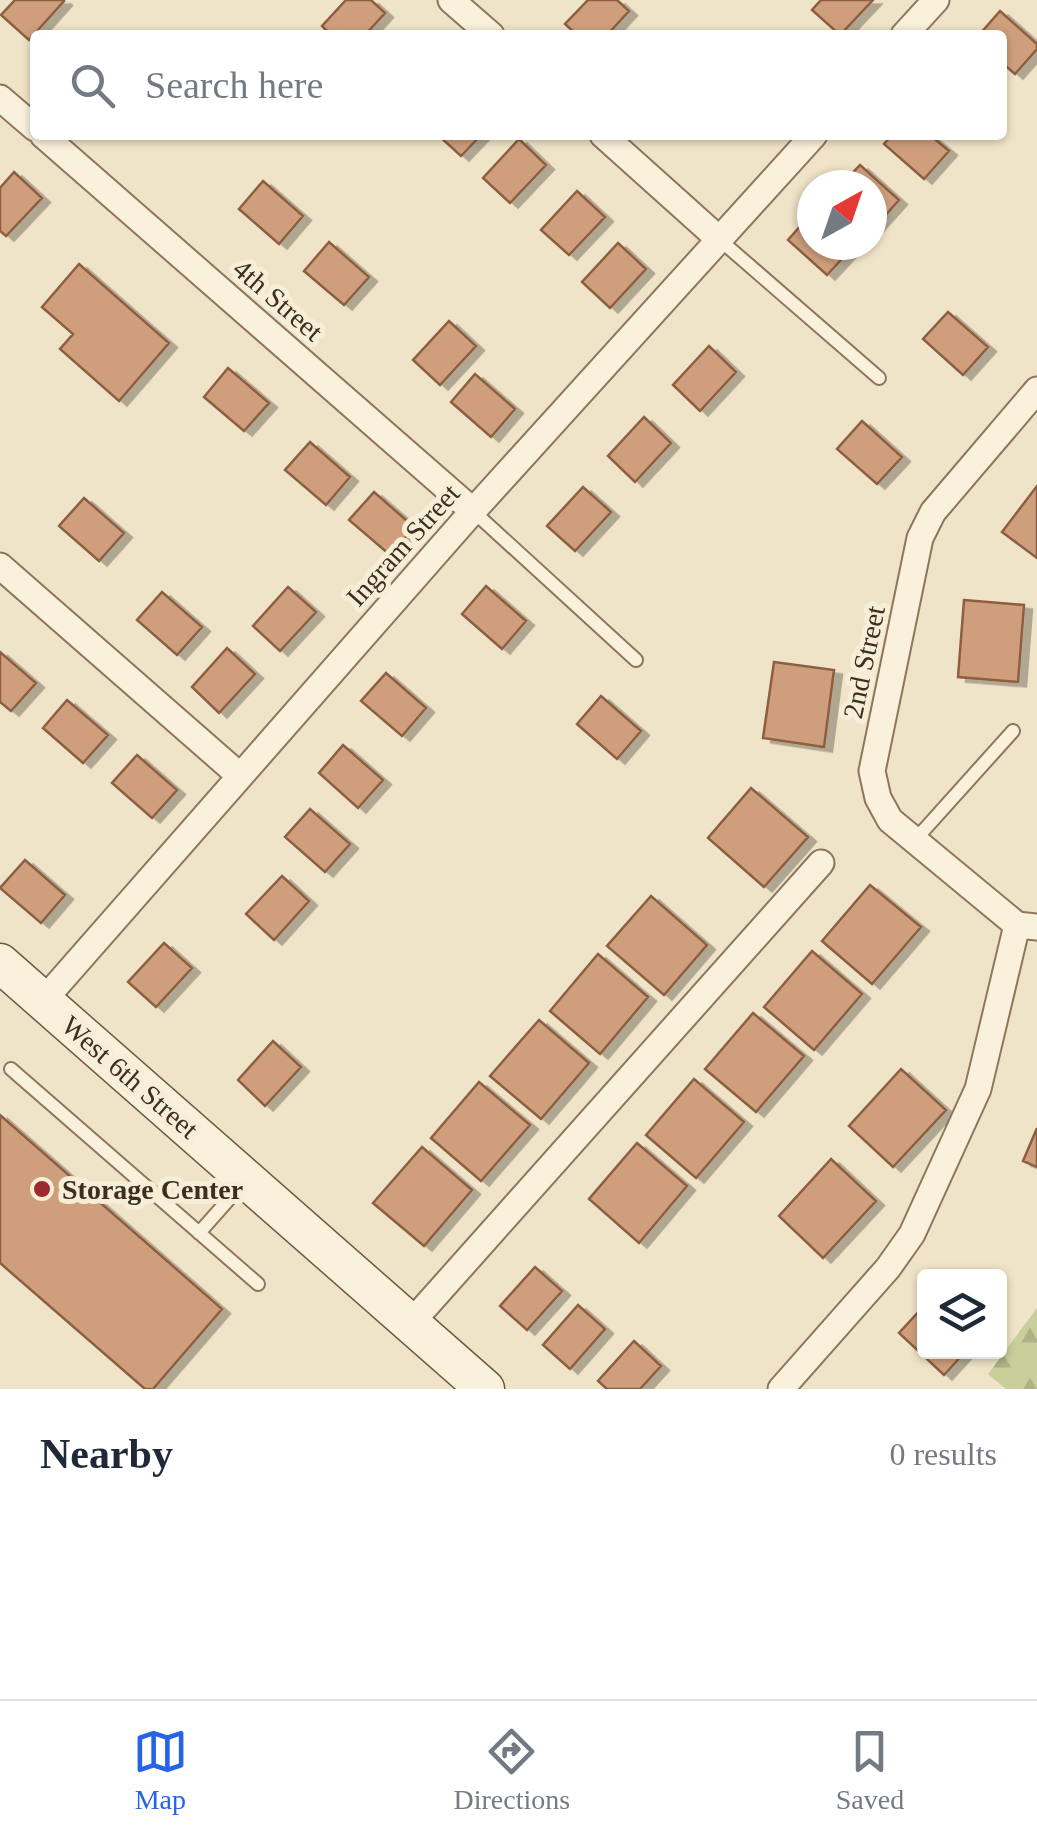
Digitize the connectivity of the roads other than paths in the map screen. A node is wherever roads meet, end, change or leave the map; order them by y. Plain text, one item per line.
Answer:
1 (451, 0) edge
2 (936, 0) edge
3 (484, 30) edge
4 (909, 30) edge
5 (0, 98) edge
6 (30, 124) edge
7 (49, 140) edge
8 (608, 140) edge
9 (810, 140) edge
10 (720, 240) junction
11 (879, 378) dead end
12 (1037, 390) edge
13 (474, 510) junction
14 (0, 566) edge
15 (636, 660) dead end
16 (1013, 730) dead end
17 (239, 774) junction
18 (914, 840) junction
19 (821, 863) dead end
20 (1027, 926) edge
21 (0, 963) edge
22 (43, 1000) junction
23 (11, 1069) dead end
24 (246, 1179) junction
25 (199, 1233) junction
26 (258, 1284) dead end
27 (410, 1324) junction
28 (485, 1389) edge
29 (781, 1389) edge

1 - 3 street
2 - 4 street
5 - 6 street
7 - 13 street, 4th Street
8 - 10 street
9 - 10 street, Ingram Street
10 - 11 lane
10 - 13 street, Ingram Street
12 - 18 street, 2nd Street
13 - 15 lane
13 - 17 street, Ingram Street
14 - 17 street
16 - 18 lane
17 - 22 street, Ingram Street
18 - 20 street, 2nd Street
19 - 27 street
20 - 29 street, 2nd Street
21 - 22 street, West 6th Street
22 - 24 street, West 6th Street
23 - 25 lane
24 - 25 lane
24 - 27 street, West 6th Street
25 - 26 lane
27 - 28 street, West 6th Street

